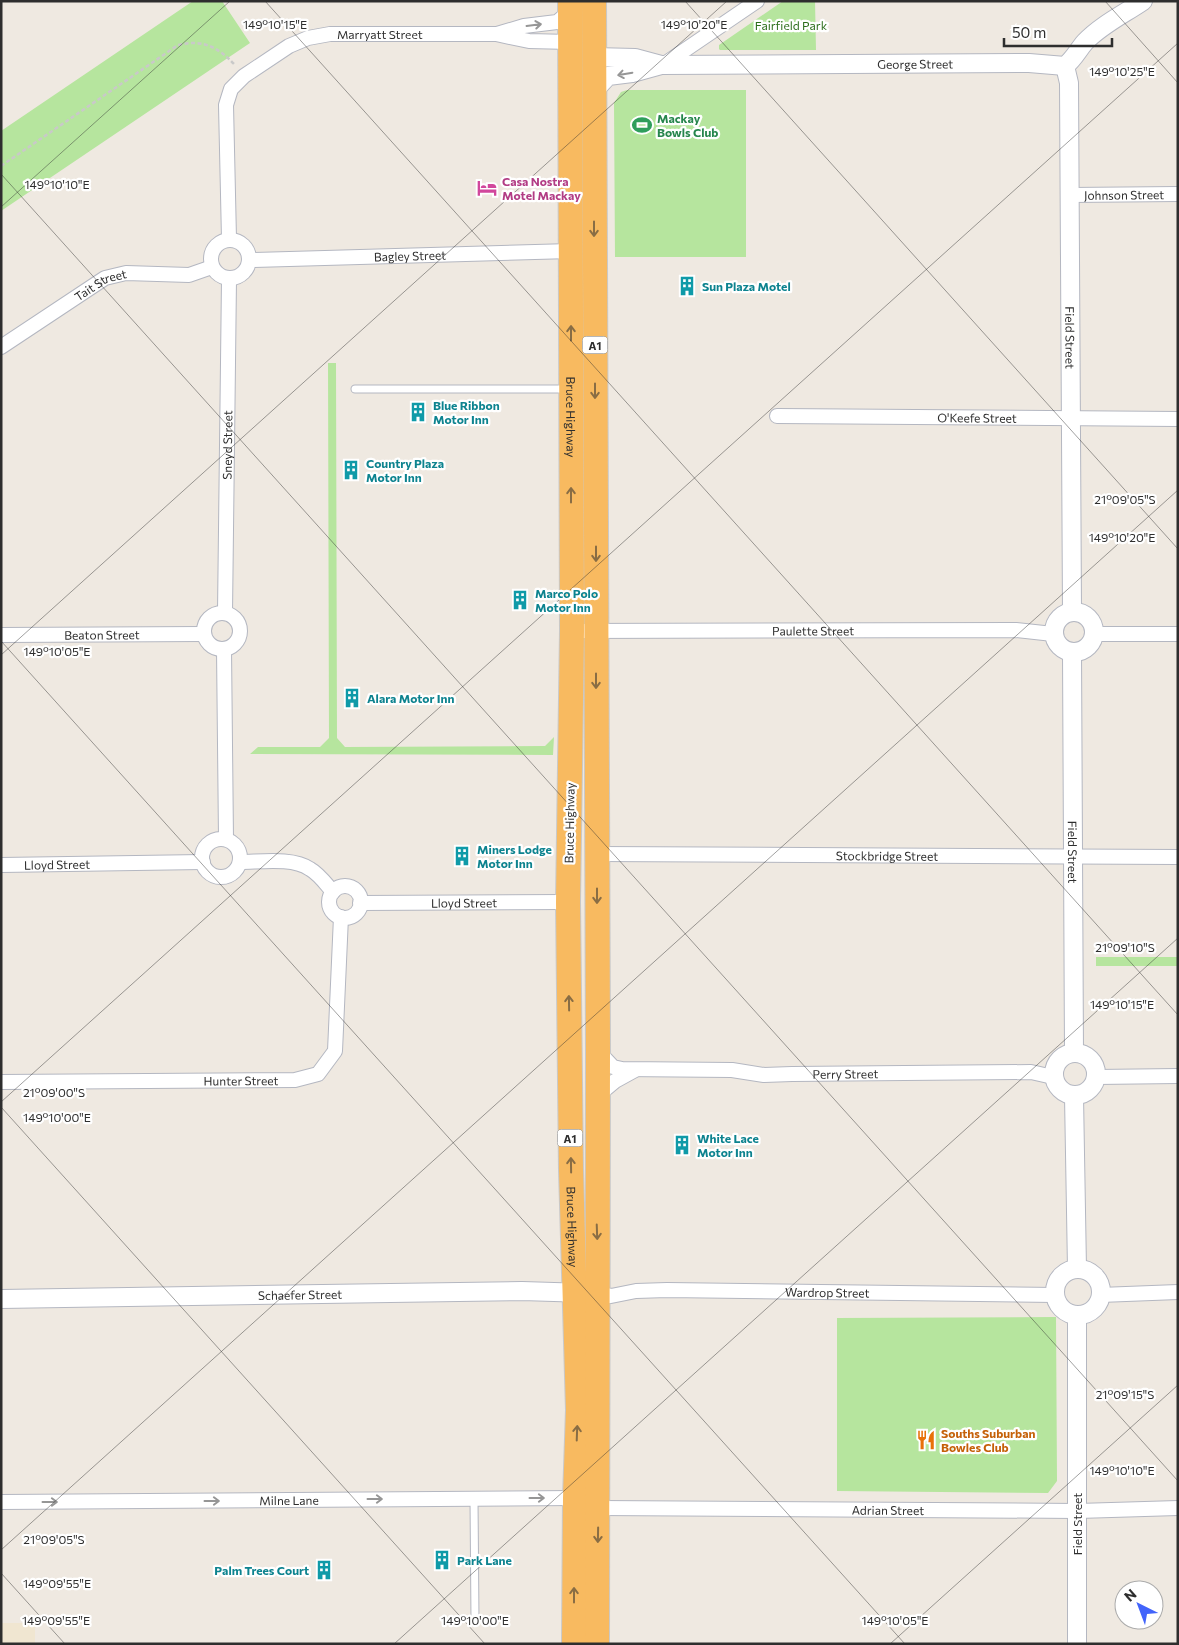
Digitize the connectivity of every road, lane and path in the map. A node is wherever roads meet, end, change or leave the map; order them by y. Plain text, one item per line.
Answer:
1 (594, 1) edge
2 (757, 1) edge
3 (1143, 1) edge
4 (574, 5) edge
5 (496, 34) junction
6 (570, 42) junction
7 (594, 58) junction
8 (662, 65) junction
9 (1066, 66) junction
10 (244, 76) junction
11 (594, 91) junction
12 (1, 166) edge
13 (1178, 194) edge
14 (1070, 195) junction
15 (229, 240) junction
16 (571, 243) junction
17 (250, 260) junction
18 (212, 267) junction
19 (229, 279) junction
20 (1, 347) edge
21 (355, 389) dead end
22 (571, 389) junction
23 (777, 416) dead end
24 (1071, 419) junction
25 (1178, 419) edge
26 (1072, 611) junction
27 (225, 613) junction
28 (572, 632) junction
29 (596, 632) junction
30 (204, 634) junction
31 (1053, 634) junction
32 (1094, 634) junction
33 (1178, 634) edge
34 (1, 635) edge
35 (224, 649) junction
36 (1072, 652) junction
37 (226, 839) junction
38 (596, 854) junction
39 (1072, 857) junction
40 (1178, 857) edge
41 (203, 862) junction
42 (240, 862) junction
43 (1, 865) edge
44 (333, 892) junction
45 (568, 902) junction
46 (360, 903) junction
47 (341, 917) junction
48 (598, 1051) junction
49 (1074, 1053) junction
50 (638, 1069) junction
51 (1178, 1076) edge
52 (1053, 1077) junction
53 (1096, 1077) junction
54 (1, 1082) edge
55 (597, 1096) junction
56 (1074, 1096) junction
57 (1077, 1269) junction
58 (574, 1292) junction
59 (1178, 1292) edge
60 (599, 1294) junction
61 (1055, 1295) junction
62 (1100, 1295) junction
63 (1, 1299) edge
64 (1077, 1314) junction
65 (575, 1498) junction
66 (474, 1499) junction
67 (1, 1502) edge
68 (598, 1508) junction
69 (1178, 1508) edge
70 (1078, 1511) junction
71 (475, 1620) dead end
72 (574, 1644) edge
73 (597, 1644) edge
74 (1077, 1644) edge

1 - 7 highway, Bruce Highway / A1
2 - 8 street
3 - 9 street
5 -> 4 street, Marryatt Street
4 - 6 highway
5 - 6 street, Marryatt Street
5 - 10 street, Marryatt Street
6 - 16 highway, Bruce Highway / A1
7 - 8 street, George Street
7 - 11 highway, Bruce Highway / A1
7 - 16 highway
8 - 9 street, George Street
8 -> 11 street, George Street
9 - 14 street, Field Street
10 - 12 path
10 - 15 street
11 -> 29 highway, Bruce Highway / A1
13 - 14 street, Johnson Street
14 - 24 street, Field Street
15 - 17 street
15 - 18 street
16 - 17 street, Bagley Street
22 -> 16 highway, Bruce Highway / A1
17 - 19 street
18 - 19 street
18 - 20 street, Tait Street
19 - 27 street, Sneyd Street
21 - 22 lane
28 -> 22 highway, Bruce Highway / A1
23 - 24 street, O'Keefe Street
24 - 25 street, O'Keefe Street
24 - 26 street, Field Street
26 - 31 street
26 - 32 street
27 - 30 street
27 - 35 street
28 - 29 street, Paulette Street
28 - 45 highway, Bruce Highway / A1
29 - 31 street, Paulette Street
29 -> 38 highway, Bruce Highway / A1
30 - 34 street, Beaton Street
30 - 35 street
31 - 36 street
32 - 33 street
32 - 36 street
35 - 37 street
36 - 39 street, Field Street
37 - 41 street
37 - 42 street
38 - 39 street, Stockbridge Street
38 -> 48 highway, Bruce Highway / A1
39 - 40 street, Stockbridge Street
39 - 49 street, Field Street
41 - 42 street
41 - 43 street, Lloyd Street
42 - 44 street
44 - 46 street
44 - 47 street
45 - 46 street, Lloyd Street
58 -> 45 highway, Bruce Highway / A1
46 - 47 street
47 - 54 street, Hunter Street
48 - 50 street, Perry Street
48 - 55 highway, Bruce Highway / A1
49 - 52 street
49 - 53 street
50 - 52 street, Perry Street
50 - 55 street, Perry Street
51 - 53 street
52 - 56 street
53 - 56 street
55 -> 60 highway, Bruce Highway / A1
56 - 57 street
57 - 61 street
57 - 62 street
58 - 60 street, Schaefer Street
58 - 63 street, Schaefer Street
65 -> 58 highway, Bruce Highway / A1
59 - 62 street
60 - 61 street, Wardrop Street
60 - 68 highway, Bruce Highway / A1
61 - 64 street
62 - 64 street
64 - 70 street, Field Street
66 -> 65 street, Milne Lane
72 -> 65 highway, Bruce Highway / A1
67 -> 66 street, Milne Lane
66 - 71 lane
68 - 70 street, Adrian Street
68 -> 73 highway, Bruce Highway / A1
69 - 70 street, Adrian Street
70 - 74 street, Field Street

